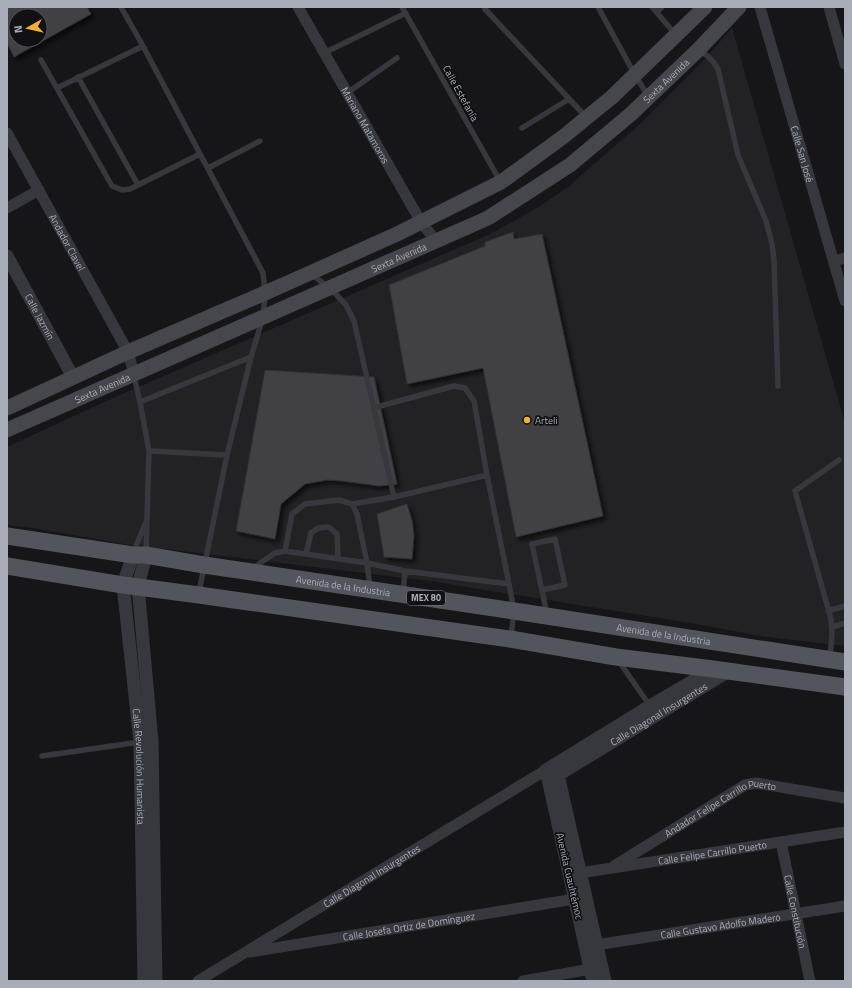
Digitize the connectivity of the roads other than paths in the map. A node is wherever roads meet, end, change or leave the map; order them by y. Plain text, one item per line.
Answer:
1 (121, 7) edge
2 (298, 7) edge
3 (402, 7) edge
4 (598, 7) edge
5 (652, 7) edge
6 (662, 7) edge
7 (705, 7) edge
8 (739, 7) edge
9 (760, 7) edge
10 (828, 7) edge
11 (485, 9) dead end
12 (657, 12) junction
13 (406, 13) junction
14 (676, 35) junction
15 (143, 46) junction
16 (698, 50) junction
17 (324, 53) junction
18 (397, 58) dead end
19 (41, 60) dead end
20 (845, 64) edge
21 (635, 75) junction
22 (78, 78) junction
23 (57, 88) junction
24 (347, 93) junction
25 (649, 97) junction
26 (569, 99) junction
27 (587, 118) junction
28 (522, 128) dead end
29 (7, 133) edge
30 (260, 141) dead end
31 (200, 154) junction
32 (208, 168) junction
33 (501, 182) junction
34 (138, 185) junction
35 (38, 190) junction
36 (7, 208) edge
37 (421, 222) junction
38 (436, 241) junction
39 (7, 256) edge
40 (845, 258) edge
41 (834, 261) junction
42 (310, 273) junction
43 (330, 288) junction
44 (265, 293) junction
45 (845, 301) edge
46 (263, 317) junction
47 (128, 352) junction
48 (251, 357) junction
49 (134, 374) junction
50 (73, 377) junction
51 (778, 386) dead end
52 (140, 402) junction
53 (9, 403) edge
54 (373, 408) junction
55 (7, 430) edge
56 (149, 451) junction
57 (227, 456) junction
58 (840, 460) dead end
59 (487, 475) junction
60 (394, 497) junction
61 (352, 504) junction
62 (148, 518) junction
63 (7, 536) edge
64 (285, 551) junction
65 (306, 554) junction
66 (139, 555) junction
67 (338, 558) junction
68 (367, 563) junction
69 (204, 565) junction
70 (7, 566) edge
71 (248, 571) junction
72 (405, 571) junction
73 (509, 584) junction
74 (131, 586) junction
75 (370, 589) junction
76 (542, 590) junction
77 (198, 594) junction
78 (402, 594) junction
79 (845, 606) edge
80 (514, 610) junction
81 (828, 611) junction
82 (548, 616) junction
83 (845, 623) edge
84 (832, 627) junction
85 (510, 639) junction
86 (616, 657) junction
87 (838, 661) edge
88 (721, 670) junction
89 (845, 687) edge
90 (650, 706) junction
91 (146, 741) junction
92 (42, 756) dead end
93 (552, 773) junction
94 (843, 798) edge
95 (845, 832) edge
96 (781, 842) junction
97 (610, 868) junction
98 (578, 886) junction
99 (845, 906) edge
100 (796, 914) junction
101 (596, 945) junction
102 (243, 953) junction
103 (592, 975) edge
104 (144, 981) edge
105 (156, 981) edge
106 (198, 981) edge
107 (523, 981) edge
108 (604, 981) edge
109 (810, 981) edge

1 - 15 lane
2 - 17 street, Mariano Matamoros
3 - 13 lane, Calle Estefanía
4 - 21 lane
5 - 12 lane
6 - 12 lane
7 - 14 main road
8 - 16 main road, Sexta Avenida
9 - 41 street, Calle San José
10 - 20 street
11 - 26 lane
12 - 14 lane
13 - 17 lane
13 - 33 lane, Calle Estefanía
14 - 21 main road
15 - 22 lane
15 - 31 lane
16 - 25 main road, Sexta Avenida
16 - 51 lane
17 - 24 street, Mariano Matamoros
18 - 24 lane
19 - 23 lane
21 - 25 lane
21 - 27 main road
22 - 23 lane
22 - 34 lane
23 - 34 lane
24 - 37 street, Mariano Matamoros
25 - 38 main road, Sexta Avenida
26 - 27 lane
26 - 28 lane
27 - 33 main road
29 - 35 street, Andador Clavel
30 - 32 lane
31 - 32 lane
31 - 34 lane
32 - 44 lane
33 - 37 main road
35 - 36 street
35 - 47 street, Andador Clavel
37 - 38 street, Mariano Matamoros
37 - 42 main road
38 - 43 main road, Sexta Avenida
39 - 50 street, Calle Jazmín
40 - 41 street
41 - 45 street, Calle San José
42 - 43 lane
42 - 44 main road
43 - 46 main road, Sexta Avenida
43 - 54 lane
44 - 46 lane
44 - 47 main road
46 - 48 lane
46 - 49 main road, Sexta Avenida
47 - 49 street, Andador Clavel
47 - 50 main road
48 - 52 lane
48 - 57 lane
49 - 52 lane
49 - 55 main road, Sexta Avenida
50 - 53 main road
52 - 56 lane
54 - 59 lane
54 - 60 lane
56 - 57 lane
56 - 62 lane
57 - 69 lane
58 - 81 lane
59 - 60 lane
59 - 73 lane
60 - 61 lane
61 - 64 lane
61 - 68 lane
62 - 66 lane
62 - 66 lane
63 - 66 main road, Avenida de la Industria / MEX 80
64 - 65 lane
64 - 71 lane
65 - 67 lane
65 - 67 lane
66 - 69 main road, Avenida de la Industria / MEX 80
66 - 74 street, Calle Revolución Humanista
67 - 68 lane
68 - 72 lane
68 - 75 lane
69 - 71 main road, Avenida de la Industria / MEX 80
69 - 77 lane
70 - 74 main road
71 - 75 main road, Avenida de la Industria / MEX 80
72 - 73 lane
72 - 78 lane
73 - 80 lane
74 - 77 main road
74 - 91 street, Calle Revolución Humanista
75 - 78 main road, Avenida de la Industria / MEX 80
76 - 76 lane
76 - 82 lane
77 - 85 main road
78 - 80 main road, Avenida de la Industria / MEX 80
79 - 81 lane
80 - 82 main road, Avenida de la Industria / MEX 80
80 - 85 lane
81 - 84 lane
82 - 87 main road, Avenida de la Industria / MEX 80
83 - 84 lane
84 - 87 lane
85 - 86 main road
86 - 88 main road
86 - 90 lane
88 - 89 main road
88 - 90 street, Calle Diagonal Insurgentes
88 - 93 street, Calle Diagonal Insurgentes
90 - 93 street, Calle Diagonal Insurgentes
91 - 92 lane
91 - 104 street, Calle Revolución Humanista
91 - 105 street, Calle Revolución Humanista
93 - 98 street, Avenida Cuauhtémoc
93 - 102 street, Calle Diagonal Insurgentes
94 - 97 street, Andador Felipe Carrillo Puerto
95 - 96 street, Calle Felipe Carrillo Puerto
96 - 97 street, Calle Felipe Carrillo Puerto
96 - 100 street, Calle Constitución
97 - 98 street, Calle Felipe Carrillo Puerto
98 - 101 street, Avenida Cuauhtémoc
98 - 102 street, Calle Josefa Ortiz de Domínguez
98 - 103 street, Avenida Cuauhtémoc
99 - 100 street, Calle Gustavo Adolfo Madero
100 - 101 street, Calle Gustavo Adolfo Madero
100 - 109 street, Calle Constitución
101 - 108 street, Avenida Cuauhtémoc
102 - 106 street, Calle Diagonal Insurgentes
103 - 107 street

